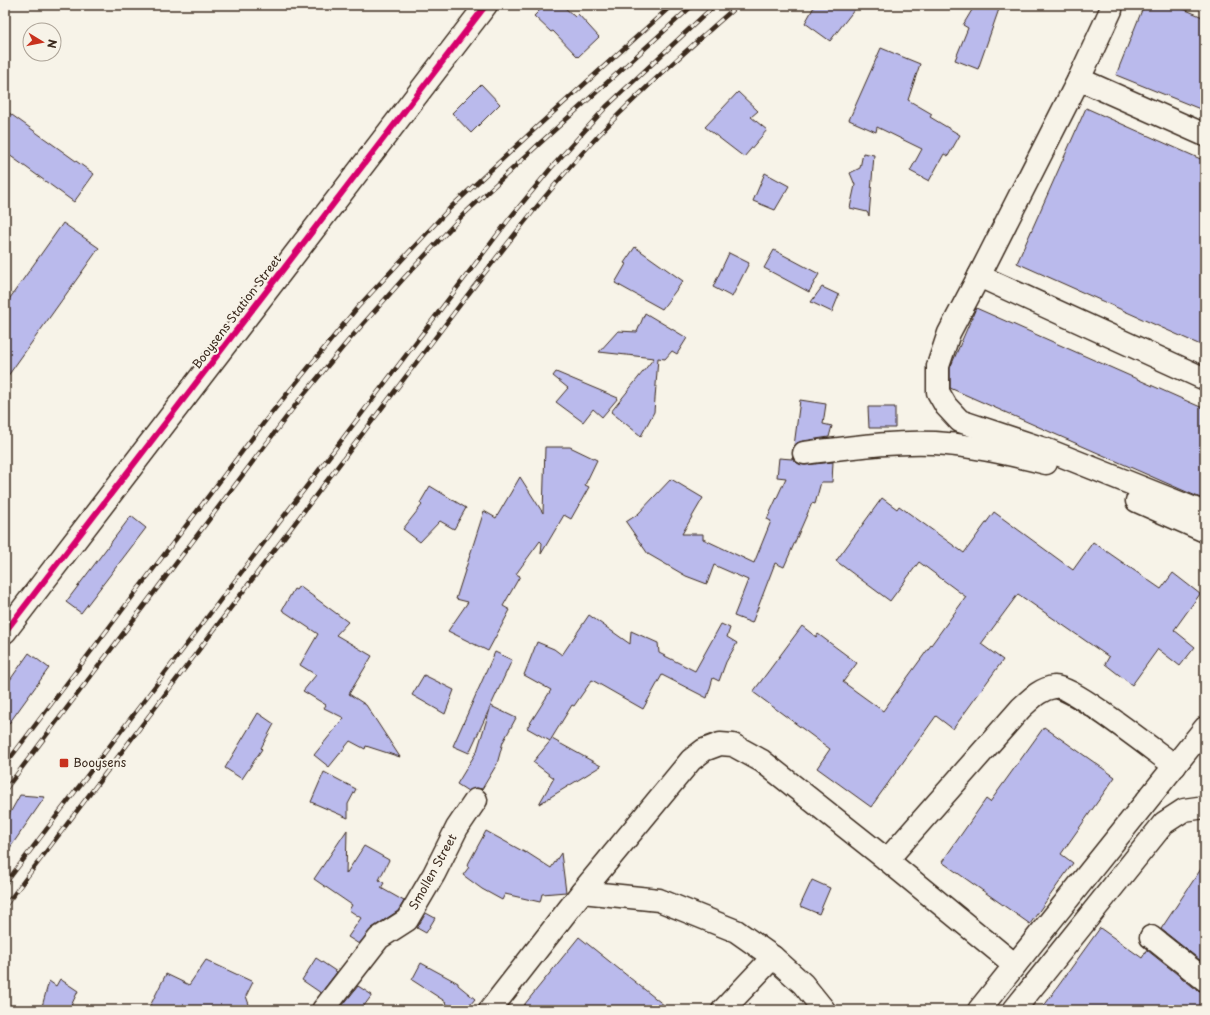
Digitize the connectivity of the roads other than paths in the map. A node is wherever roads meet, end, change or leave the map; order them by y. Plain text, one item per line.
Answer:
1 (486, 5) edge
2 (1111, 10) dead end
3 (1079, 79) junction
4 (1205, 135) edge
5 (978, 276) junction
6 (1205, 379) edge
7 (804, 453) dead end
8 (1205, 513) edge
9 (1205, 531) edge
10 (5, 632) edge
11 (1205, 728) edge
12 (1175, 766) junction
13 (476, 800) dead end
14 (1205, 807) edge
15 (887, 860) junction
16 (582, 892) junction
17 (1151, 937) dead end
18 (773, 957) junction
19 (1015, 965) junction
20 (1205, 980) edge
21 (323, 1010) edge
22 (490, 1010) edge
23 (723, 1010) edge
24 (824, 1010) edge
25 (980, 1010) edge
26 (1014, 1010) edge

1 - 10 street, Booysens Station Street
2 - 3 street
3 - 4 street
3 - 5 street
5 - 6 street
5 - 8 street
7 - 9 street
11 - 12 street
12 - 15 street
12 - 19 street
13 - 21 street, Smollen Street
14 - 26 street
15 - 16 street
15 - 19 street
16 - 18 street
16 - 22 street
17 - 20 street
18 - 23 street
18 - 24 street
19 - 25 street

